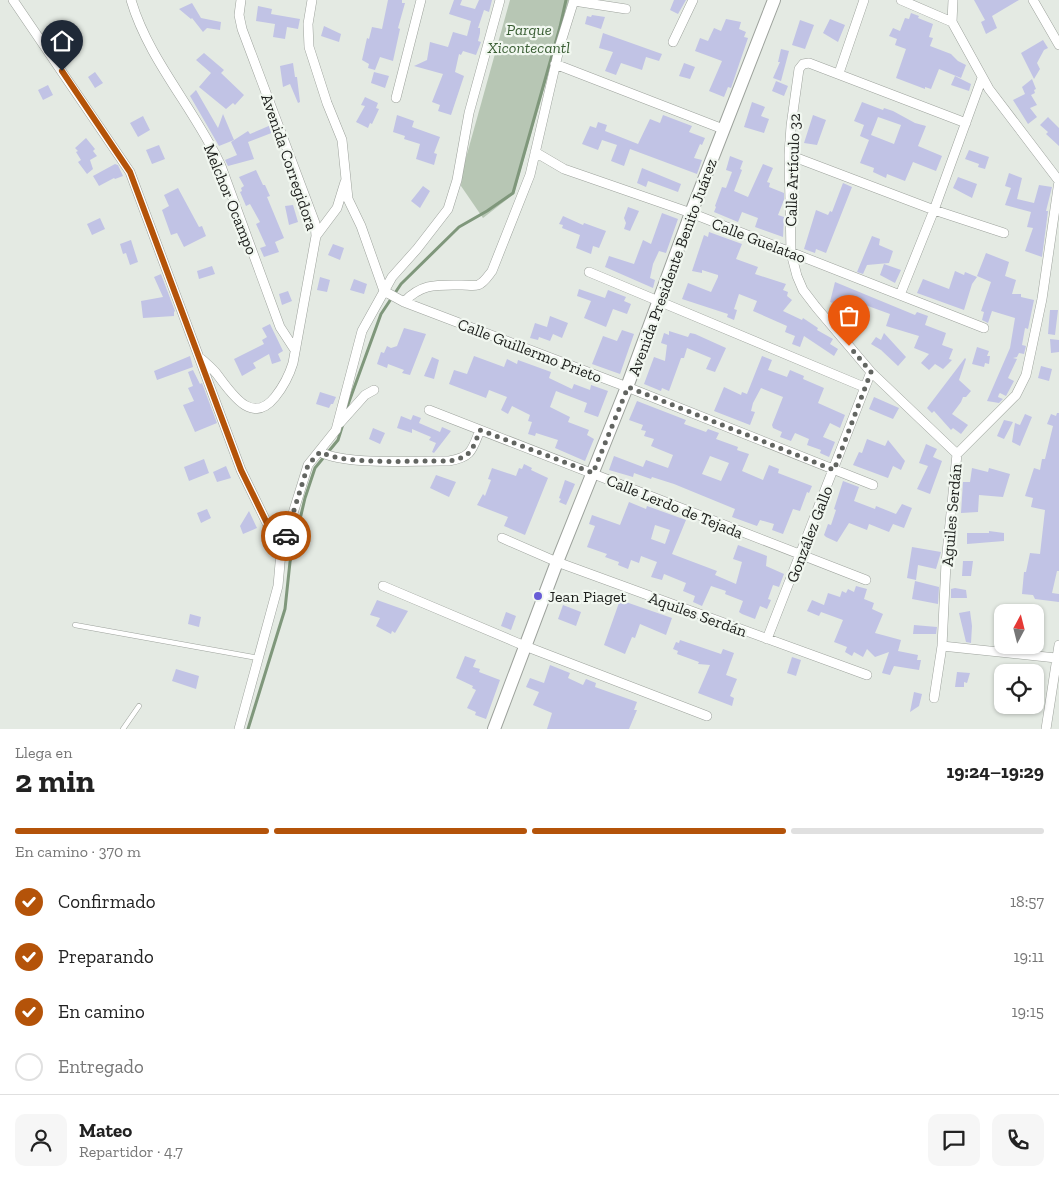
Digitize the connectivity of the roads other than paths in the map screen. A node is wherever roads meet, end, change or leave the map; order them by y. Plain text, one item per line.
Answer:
1 (13, 0) edge
2 (131, 0) edge
3 (240, 0) edge
4 (312, 0) edge
5 (421, 0) edge
6 (500, 0) edge
7 (574, 0) edge
8 (693, 0) edge
9 (774, 0) edge
10 (864, 0) edge
11 (902, 0) edge
12 (953, 0) edge
13 (1033, 0) edge
14 (626, 9) dead end
15 (952, 22) junction
16 (673, 42) dead end
17 (1059, 45) edge
18 (555, 64) junction
19 (839, 73) junction
20 (982, 78) junction
21 (396, 98) dead end
22 (966, 123) junction
23 (723, 129) junction
24 (535, 152) junction
25 (790, 154) junction
26 (346, 181) junction
27 (1059, 181) edge
28 (934, 210) junction
29 (691, 213) junction
30 (1004, 233) dead end
31 (316, 236) junction
32 (790, 252) junction
33 (589, 272) dead end
34 (384, 291) junction
35 (900, 295) junction
36 (659, 300) junction
37 (404, 302) junction
38 (984, 328) dead end
39 (295, 350) junction
40 (198, 356) junction
41 (871, 372) junction
42 (628, 387) junction
43 (864, 387) junction
44 (374, 390) dead end
45 (429, 410) dead end
46 (336, 430) junction
47 (480, 430) junction
48 (320, 452) junction
49 (957, 454) junction
50 (834, 470) junction
51 (593, 473) junction
52 (873, 485) dead end
53 (502, 538) dead end
54 (281, 552) junction
55 (801, 556) junction
56 (557, 562) junction
57 (866, 580) dead end
58 (383, 586) dead end
59 (76, 625) dead end
60 (767, 639) junction
61 (1059, 645) edge
62 (525, 646) junction
63 (942, 646) junction
64 (258, 658) junction
65 (1056, 658) junction
66 (868, 675) dead end
67 (934, 698) dead end
68 (139, 706) dead end
69 (707, 716) dead end
70 (124, 729) edge
71 (239, 729) edge
72 (494, 729) edge
73 (1046, 729) edge

1 - 40 street
2 - 39 street, Melchor Ocampo
3 - 31 street, Avenida Corregidora
4 - 26 street
5 - 21 street
6 - 34 street
7 - 14 street
7 - 18 street
8 - 16 street
9 - 23 street, Avenida Presidente Benito Juárez
10 - 19 street
11 - 15 street
12 - 15 street
13 - 17 street
15 - 20 street
18 - 23 street
18 - 24 street
19 - 22 street
19 - 25 street, Calle Artículo 32
20 - 22 street
20 - 27 street
22 - 28 street
23 - 29 street, Avenida Presidente Benito Juárez
24 - 29 street, Calle Guelatao
24 - 37 street
25 - 28 street
25 - 32 street, Calle Artículo 32
26 - 31 street
26 - 34 street
27 - 49 street, Aguiles Serdán
28 - 30 street
28 - 35 street
29 - 32 street, Calle Guelatao
29 - 36 street, Avenida Presidente Benito Juárez
31 - 39 street, Avenida Corregidora
32 - 35 street, Calle Guelatao
32 - 41 street, Calle Artículo 32
33 - 36 street
34 - 37 street, Calle Guillermo Prieto
34 - 46 street
35 - 38 street, Calle Guelatao
36 - 42 street, Avenida Presidente Benito Juárez
36 - 43 street
37 - 42 street, Calle Guillermo Prieto
39 - 40 street, Avenida Corregidora
40 - 54 street
41 - 43 street, González Gallo
41 - 49 street, Calle Artículo 32
42 - 50 street, Calle Guillermo Prieto
42 - 51 street, Avenida Presidente Benito Juárez
43 - 50 street, González Gallo
44 - 46 street
45 - 47 street, Calle Lerdo de Tejada
46 - 48 street
47 - 48 street
47 - 51 street, Calle Lerdo de Tejada
48 - 54 street
49 - 63 street, Aguiles Serdán
50 - 52 street, Calle Guillermo Prieto
50 - 55 street, González Gallo
51 - 55 street, Calle Lerdo de Tejada
51 - 56 street, Avenida Presidente Benito Juárez
53 - 56 street, Aquiles Serdán
54 - 64 street
55 - 57 street, Calle Lerdo de Tejada
55 - 60 street, González Gallo
56 - 60 street, Aquiles Serdán
56 - 62 street, Avenida Presidente Benito Juárez
58 - 62 street
59 - 64 lane
60 - 66 street, Aquiles Serdán
61 - 65 street
62 - 69 street
62 - 72 street, Avenida Presidente Benito Juárez
63 - 65 street
63 - 67 street, Aguiles Serdán
64 - 71 street
65 - 73 street
68 - 70 lane

